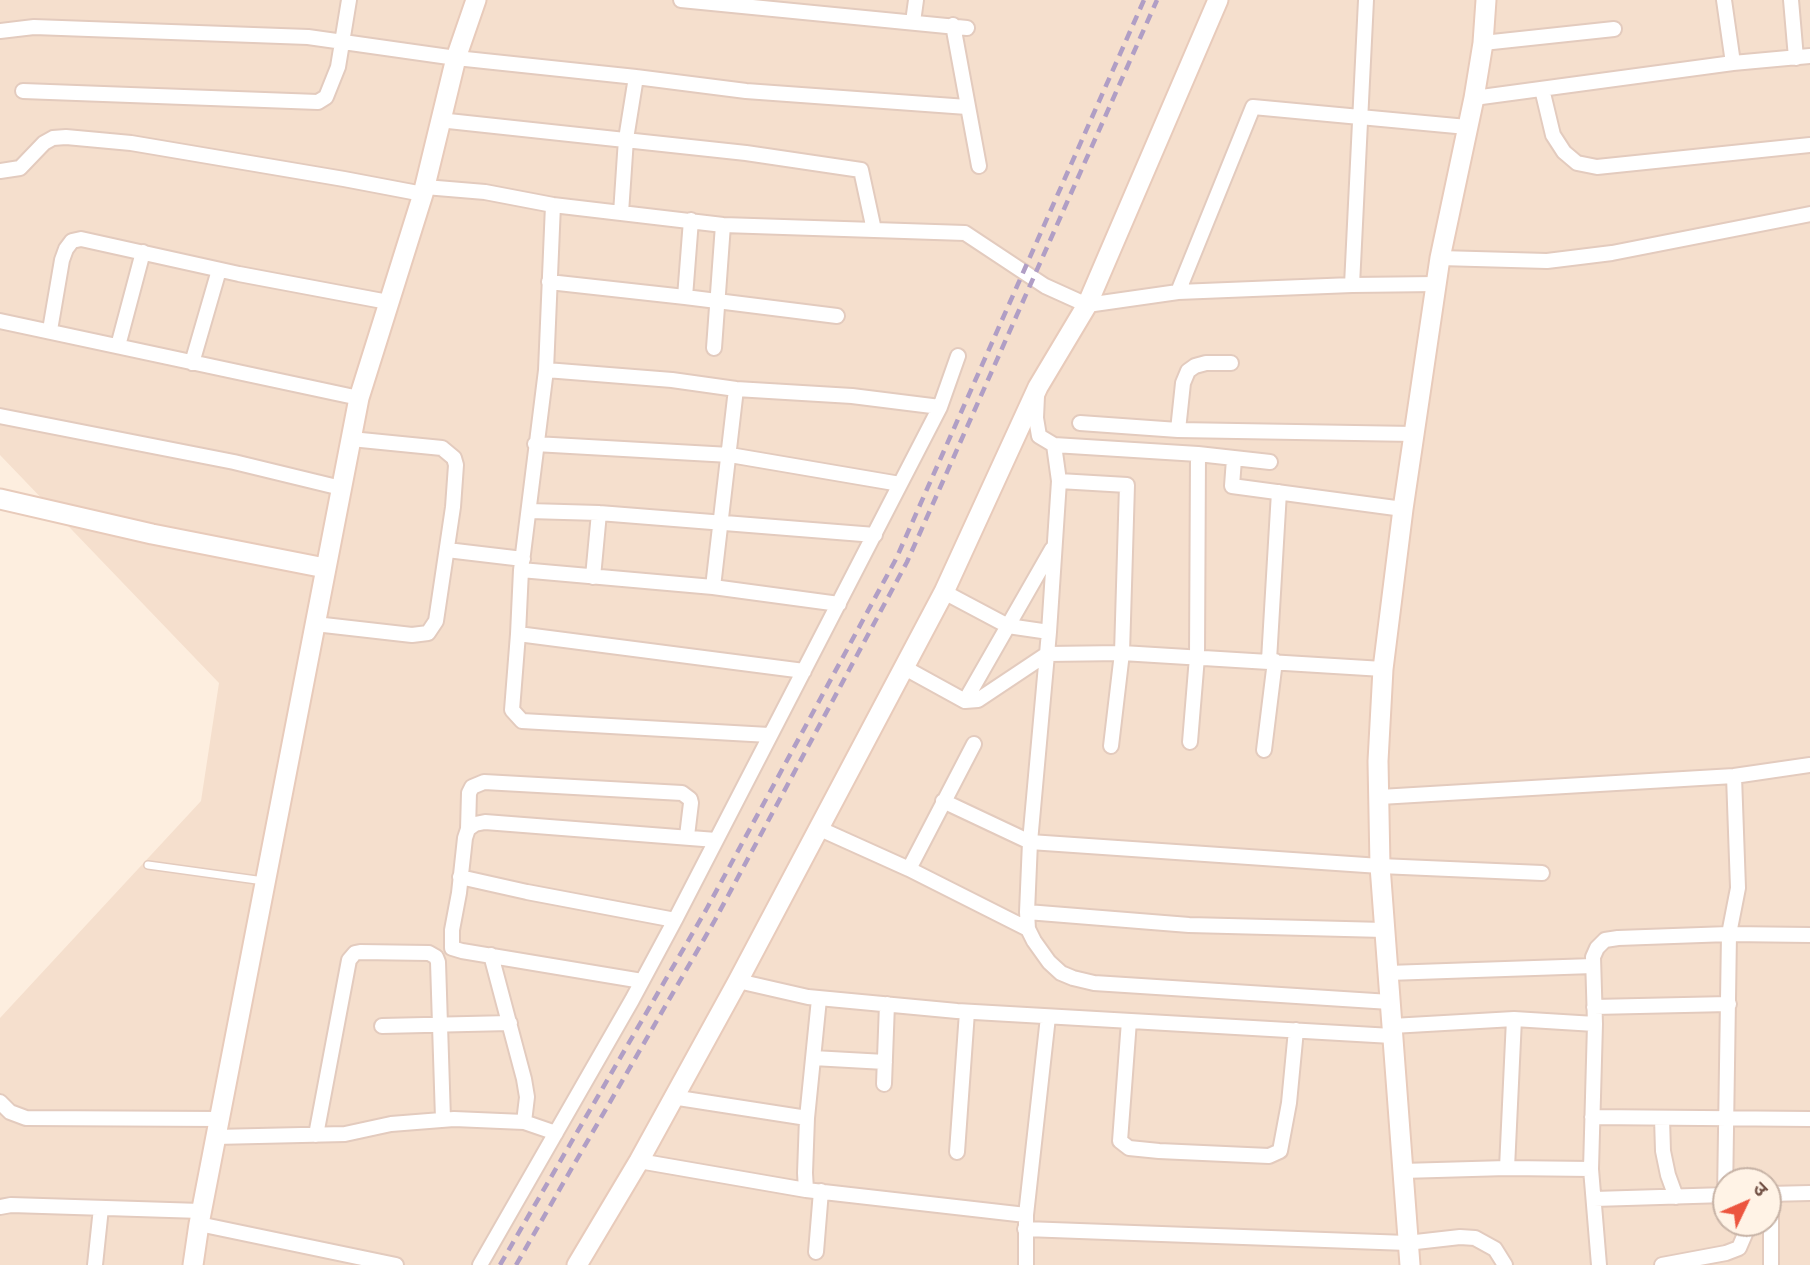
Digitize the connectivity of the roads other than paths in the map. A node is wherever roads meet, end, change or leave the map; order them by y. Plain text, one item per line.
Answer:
1 (349, 0) edge
2 (476, 0) edge
3 (681, 0) edge
4 (916, 0) edge
5 (1218, 0) edge
6 (1366, 0) edge
7 (1486, 0) edge
8 (1724, 0) edge
9 (1791, 0) edge
10 (914, 22) junction
11 (1614, 29) dead end
12 (0, 31) edge
13 (344, 41) junction
14 (1483, 43) junction
15 (1803, 57) edge
16 (456, 58) junction
17 (1733, 64) junction
18 (636, 77) junction
19 (1542, 89) junction
20 (23, 91) dead end
21 (1474, 98) junction
22 (967, 107) junction
23 (1360, 117) junction
24 (439, 120) junction
25 (1467, 127) junction
26 (626, 139) junction
27 (1810, 145) edge
28 (979, 166) dead end
29 (0, 171) edge
30 (424, 190) junction
31 (553, 205) junction
32 (621, 213) junction
33 (1810, 214) edge
34 (691, 220) junction
35 (723, 225) junction
36 (874, 230) junction
37 (143, 251) junction
38 (1440, 258) junction
39 (219, 270) junction
40 (549, 282) junction
41 (1437, 284) junction
42 (1352, 285) junction
43 (1178, 292) junction
44 (685, 297) junction
45 (388, 302) junction
46 (717, 302) junction
47 (1087, 305) junction
48 (836, 316) dead end
49 (0, 321) edge
50 (50, 330) junction
51 (118, 346) junction
52 (714, 348) dead end
53 (958, 356) dead end
54 (192, 363) junction
55 (1231, 363) dead end
56 (546, 370) junction
57 (1038, 387) junction
58 (736, 388) junction
59 (359, 398) junction
60 (940, 407) junction
61 (0, 416) edge
62 (1080, 423) dead end
63 (1178, 430) junction
64 (1414, 434) junction
65 (351, 439) junction
66 (535, 443) junction
67 (1054, 445) junction
68 (1198, 454) junction
69 (730, 455) junction
70 (1234, 459) junction
71 (1270, 462) dead end
72 (1059, 481) junction
73 (900, 484) junction
74 (341, 488) junction
75 (1279, 492) junction
76 (0, 499) edge
77 (1403, 509) junction
78 (529, 511) junction
79 (599, 513) junction
80 (722, 525) junction
81 (875, 536) junction
82 (1054, 544) junction
83 (447, 550) junction
84 (522, 565) junction
85 (325, 568) junction
86 (593, 577) junction
87 (713, 587) junction
88 (944, 592) junction
89 (839, 604) junction
90 (316, 624) junction
91 (1008, 626) junction
92 (1049, 632) junction
93 (517, 634) junction
94 (1122, 653) junction
95 (1047, 654) junction
96 (1197, 657) junction
97 (1272, 661) junction
98 (905, 668) junction
99 (1383, 669) junction
100 (804, 671) junction
101 (965, 701) junction
102 (769, 735) junction
103 (1189, 742) dead end
104 (974, 744) dead end
105 (1111, 746) dead end
106 (1264, 750) dead end
107 (1810, 765) edge
108 (1734, 776) junction
109 (1380, 797) junction
110 (943, 802) junction
111 (818, 828) junction
112 (468, 829) junction
113 (687, 836) junction
114 (716, 840) junction
115 (1030, 842) junction
116 (148, 864) dead end
117 (1380, 866) junction
118 (909, 869) junction
119 (1542, 873) dead end
120 (460, 877) junction
121 (265, 881) junction
122 (1027, 912) junction
123 (675, 920) junction
124 (1028, 929) junction
125 (1384, 930) junction
126 (1729, 934) junction
127 (1810, 935) edge
128 (491, 955) junction
129 (1594, 966) junction
130 (1388, 974) junction
131 (642, 981) junction
132 (738, 981) junction
133 (819, 999) junction
134 (1390, 1002) junction
135 (887, 1004) junction
136 (1729, 1004) junction
137 (1594, 1007) junction
138 (967, 1012) junction
139 (1048, 1017) junction
140 (1514, 1019) junction
141 (1129, 1021) junction
142 (510, 1023) junction
143 (1595, 1024) junction
144 (382, 1026) dead end
145 (440, 1026) junction
146 (1296, 1030) junction
147 (1392, 1031) junction
148 (813, 1058) junction
149 (885, 1062) junction
150 (884, 1084) dead end
151 (672, 1097) junction
152 (0, 1102) edge
153 (1591, 1117) junction
154 (807, 1118) junction
155 (1662, 1118) junction
156 (443, 1119) junction
157 (1726, 1119) junction
158 (1810, 1119) edge
159 (524, 1122) junction
160 (217, 1128) junction
161 (556, 1133) junction
162 (316, 1135) junction
163 (957, 1152) dead end
164 (639, 1161) junction
165 (1725, 1167) edge
166 (1507, 1168) junction
167 (1591, 1169) junction
168 (1402, 1171) junction
169 (814, 1191) junction
170 (1810, 1193) edge
171 (1782, 1194) edge
172 (1712, 1196) edge
173 (1676, 1197) junction
174 (1594, 1199) junction
175 (0, 1207) edge
176 (101, 1208) junction
177 (200, 1218) junction
178 (1025, 1222) junction
179 (1744, 1237) edge
180 (1770, 1237) edge
181 (1407, 1243) junction
182 (816, 1252) dead end
183 (1702, 1261) edge
184 (95, 1265) edge
185 (193, 1265) edge
186 (396, 1265) edge
187 (480, 1265) edge
188 (577, 1265) edge
189 (1026, 1265) edge
190 (1410, 1265) edge
191 (1506, 1265) edge
192 (1600, 1265) edge
193 (1663, 1265) edge
194 (1771, 1265) edge

1 - 13 street
2 - 16 street
3 - 10 street
4 - 10 street
5 - 47 street
6 - 23 street
7 - 14 street
8 - 17 street
9 - 15 street
10 - 22 street
11 - 14 street
12 - 13 street
13 - 16 street
13 - 20 street
14 - 21 street
15 - 17 street
16 - 18 street
16 - 24 street
17 - 19 street
18 - 22 street
18 - 26 street
19 - 21 street
19 - 27 street
21 - 25 street
22 - 28 street
23 - 25 street
23 - 42 street
23 - 43 street
24 - 26 street
24 - 30 street
25 - 38 street
26 - 32 street
26 - 36 street
29 - 30 street
30 - 31 street
30 - 45 street
31 - 32 street
31 - 40 street
32 - 34 street
33 - 38 street
34 - 35 street
34 - 44 street
35 - 36 street
35 - 46 street
36 - 47 street
37 - 39 street
37 - 50 street
37 - 51 street
38 - 41 street
39 - 45 street
39 - 54 street
40 - 44 street
40 - 56 street
41 - 42 street
41 - 64 street
42 - 43 street
43 - 47 street
44 - 46 street
45 - 59 street
46 - 48 street
46 - 52 street
47 - 57 street
49 - 50 street
50 - 51 street
51 - 54 street
53 - 60 street
54 - 59 street
55 - 63 street
56 - 58 street
56 - 66 street
57 - 67 street
57 - 88 street
58 - 60 street
58 - 69 street
59 - 65 street
60 - 73 street
61 - 74 street
62 - 63 street
63 - 64 street
64 - 77 street
65 - 74 street
65 - 83 street
66 - 69 street
66 - 78 street
67 - 68 street
67 - 72 street
68 - 70 street
68 - 96 street
69 - 73 street
69 - 80 street
70 - 71 street
70 - 75 street
72 - 82 street
72 - 94 street
73 - 81 street
74 - 85 street
75 - 77 street
75 - 97 street
76 - 85 street
77 - 99 street
78 - 79 street
78 - 84 street
79 - 80 street
79 - 86 street
80 - 81 street
80 - 87 street
81 - 89 street
82 - 91 street
82 - 92 street
83 - 84 street
83 - 90 street
84 - 86 street
84 - 93 street
85 - 90 street
86 - 87 street
87 - 89 street
88 - 91 street
88 - 98 street
89 - 100 street
90 - 121 street
91 - 92 street
91 - 101 street
92 - 95 street
93 - 100 street
93 - 102 street
94 - 95 street
94 - 96 street
94 - 105 street
95 - 101 street
95 - 115 street
96 - 97 street
96 - 103 street
97 - 99 street
97 - 106 street
98 - 101 street
98 - 111 street
99 - 109 street
100 - 102 street
102 - 114 street
104 - 110 street
107 - 108 street
108 - 109 street
108 - 126 street
109 - 117 street
110 - 115 street
110 - 118 street
111 - 118 street
111 - 132 street
112 - 113 street
112 - 113 street
112 - 120 street
113 - 114 street
114 - 123 street
115 - 117 street
115 - 122 street
116 - 121 lane
117 - 119 street
117 - 125 street
118 - 124 street
120 - 123 street
120 - 128 street
121 - 160 street
122 - 124 street
122 - 125 street
123 - 131 street
124 - 134 street
125 - 130 street
126 - 127 street
126 - 129 street
126 - 136 street
128 - 131 street
128 - 142 street
129 - 130 street
129 - 137 street
130 - 134 street
131 - 161 street
132 - 133 street
132 - 151 street
133 - 135 street
133 - 148 street
134 - 147 street
135 - 138 street
135 - 149 street
136 - 137 street
136 - 157 street
137 - 143 street
138 - 139 street
138 - 163 street
139 - 141 street
139 - 178 street
140 - 143 street
140 - 147 street
140 - 166 street
141 - 146 street
141 - 146 street
142 - 145 street
142 - 159 street
143 - 153 street
144 - 145 street
145 - 156 street
145 - 162 street
146 - 147 street
147 - 168 street
148 - 149 street
148 - 154 street
149 - 150 street
151 - 154 street
151 - 164 street
152 - 160 street
153 - 155 street
153 - 167 street
154 - 169 street
155 - 157 street
155 - 173 street
156 - 159 street
156 - 162 street
157 - 158 street
157 - 165 street
159 - 161 street
160 - 162 street
160 - 177 street
161 - 187 street
164 - 169 street
164 - 188 street
166 - 167 street
166 - 168 street
167 - 174 street
168 - 181 street
169 - 178 street
169 - 182 street
170 - 171 street
172 - 173 street
173 - 174 street
174 - 192 street
175 - 176 street
176 - 177 street
176 - 184 street
177 - 185 street
177 - 186 street
178 - 181 street
178 - 189 street
179 - 183 street
180 - 194 street
181 - 190 street
181 - 191 street
183 - 193 street

